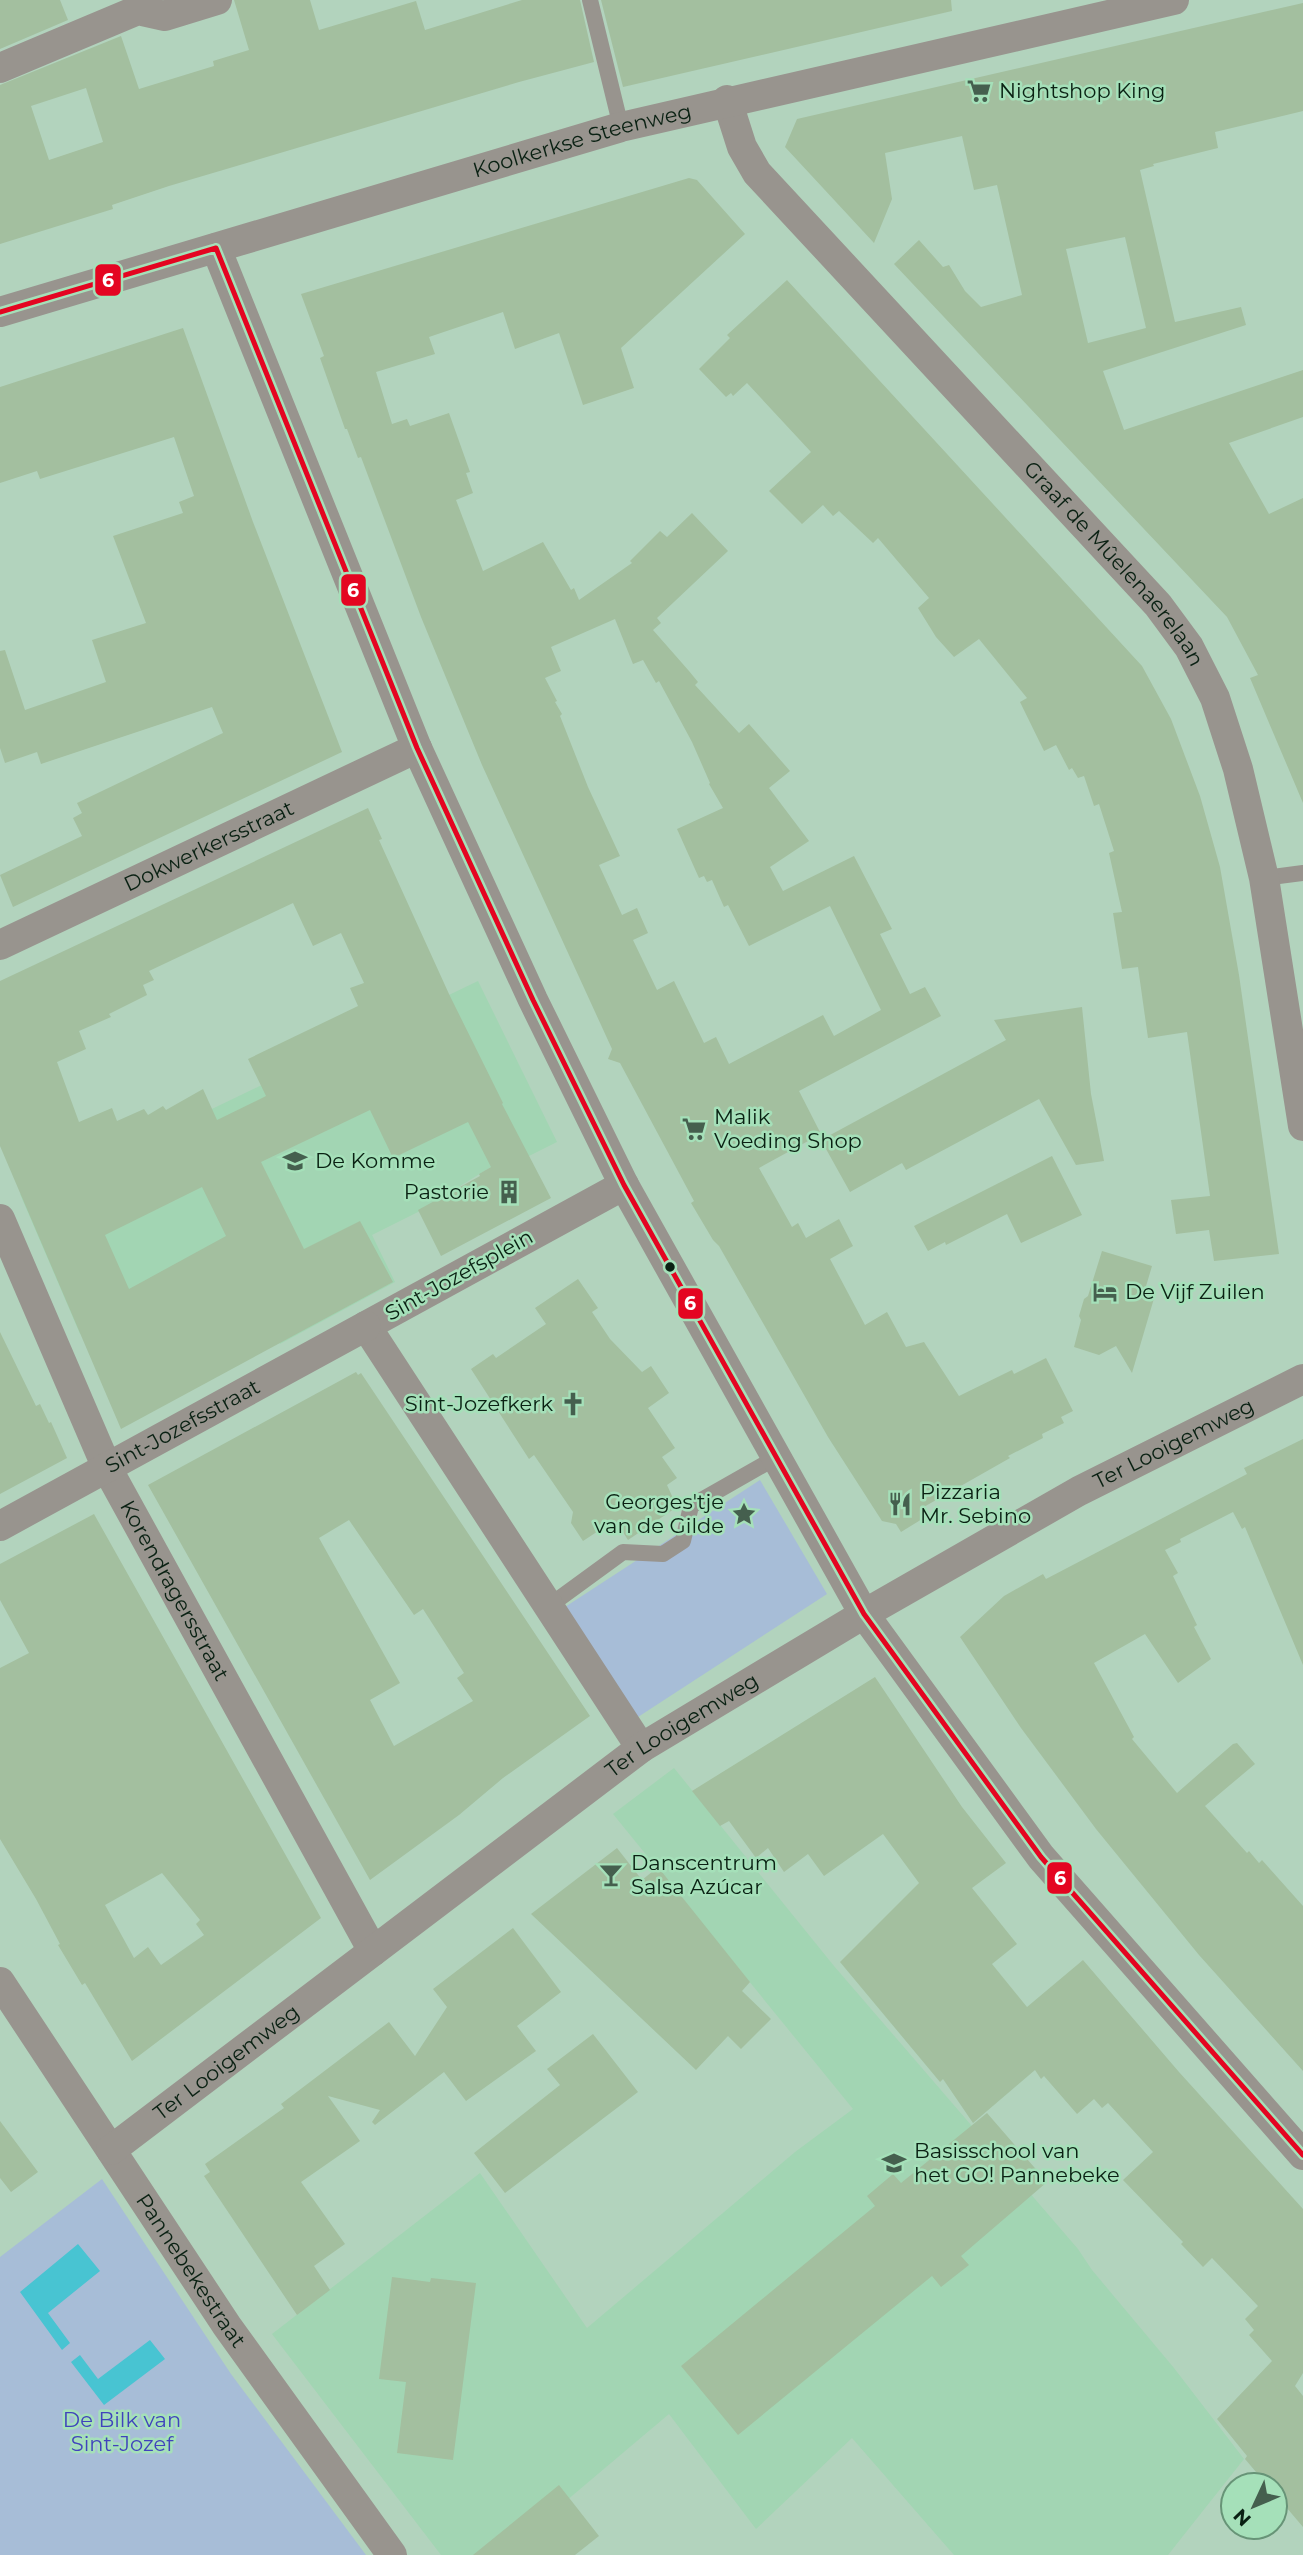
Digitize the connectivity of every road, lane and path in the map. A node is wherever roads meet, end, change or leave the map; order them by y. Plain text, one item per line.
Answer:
1 (217, 0) edge
2 (590, 0) edge
3 (1174, 0) edge
4 (136, 5) edge
5 (0, 68) edge
6 (727, 100) junction
7 (621, 127) junction
8 (215, 248) junction
9 (0, 312) edge
10 (417, 748) junction
11 (1303, 873) edge
12 (1264, 878) junction
13 (0, 945) edge
14 (1303, 1126) edge
15 (624, 1185) junction
16 (0, 1219) edge
17 (366, 1326) junction
18 (1303, 1378) edge
19 (777, 1457) junction
20 (107, 1468) junction
21 (0, 1526) edge
22 (549, 1606) junction
23 (864, 1614) junction
24 (641, 1748) junction
25 (373, 1951) junction
26 (0, 1982) edge
27 (111, 2150) junction
28 (1303, 2155) edge
29 (392, 2555) edge

1 - 4 street
2 - 7 lane
3 - 6 street, Koolkerkse Steenweg
4 - 5 street
6 - 7 street, Koolkerkse Steenweg
6 - 12 street, Graaf de Mûelenaerelaan
7 - 8 street, Koolkerkse Steenweg
8 - 9 street, Koolkerkse Steenweg
8 - 10 street
10 - 13 street, Dokwerkersstraat
10 - 15 street
11 - 12 lane
12 - 14 street, Graaf de Mûelenaerelaan
15 - 17 street, Sint-Jozefsplein
15 - 19 street
16 - 20 street, Korendragersstraat
17 - 20 street, Sint-Jozefsstraat
17 - 22 street, Sint-Jozefsplein
18 - 23 street, Ter Looigemweg
19 - 22 lane
19 - 23 street
20 - 21 street, Sint-Jozefsstraat
20 - 25 street, Korendragersstraat
22 - 24 street, Sint-Jozefsplein
23 - 24 street, Ter Looigemweg
23 - 28 street
24 - 25 street, Ter Looigemweg
25 - 27 street, Ter Looigemweg
26 - 27 street, Pannebekestraat
27 - 29 street, Pannebekestraat

